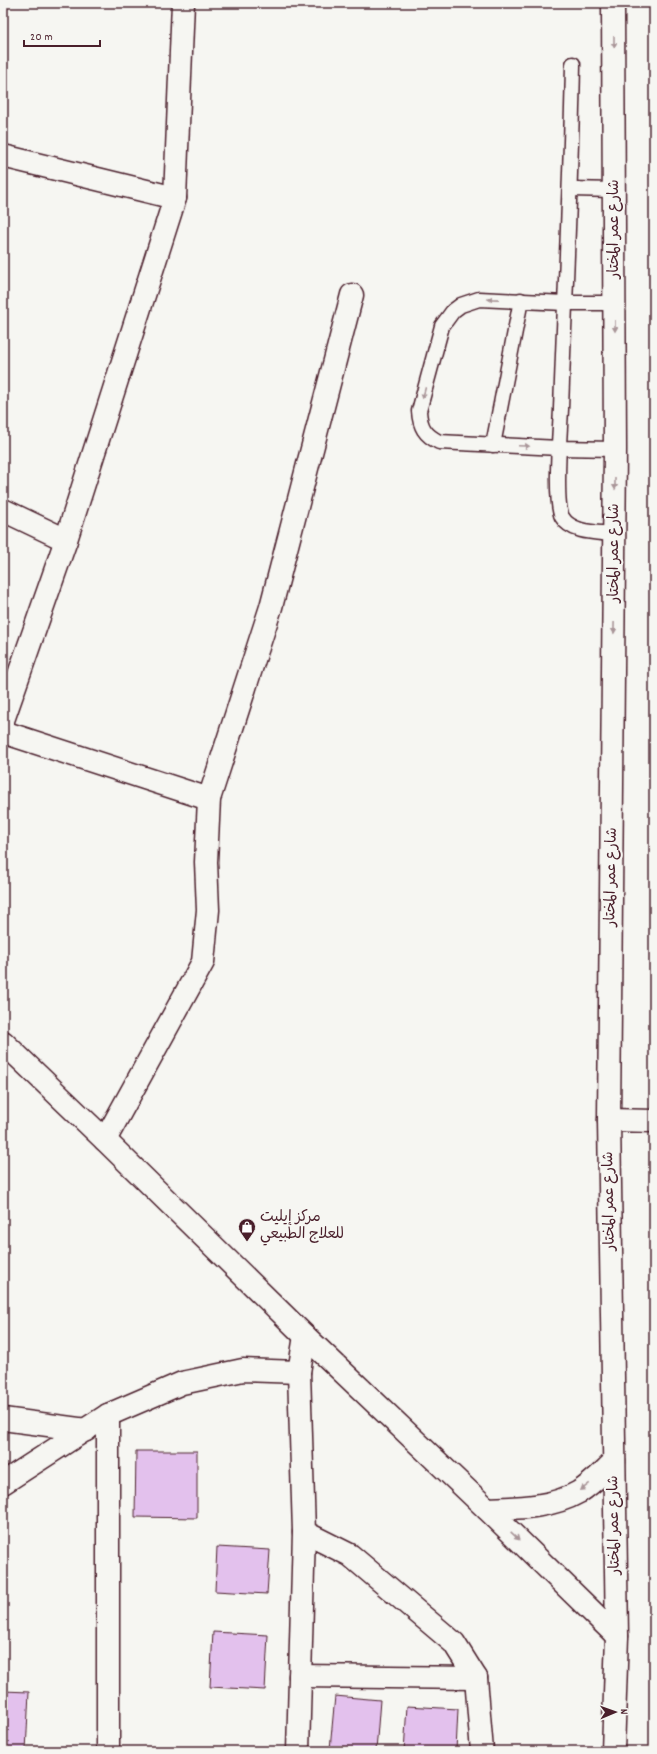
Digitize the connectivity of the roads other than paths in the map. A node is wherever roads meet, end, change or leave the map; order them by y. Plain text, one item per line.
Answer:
1 (183, 3) edge
2 (613, 3) edge
3 (573, 64) dead end
4 (3, 156) edge
5 (571, 189) junction
6 (614, 190) junction
7 (175, 198) junction
8 (352, 295) dead end
9 (521, 300) junction
10 (565, 303) junction
11 (615, 303) junction
12 (493, 445) junction
13 (559, 448) junction
14 (615, 449) junction
15 (3, 510) edge
16 (615, 534) junction
17 (66, 540) junction
18 (3, 720) edge
19 (3, 732) edge
20 (209, 799) junction
21 (3, 1042) edge
22 (609, 1120) junction
23 (654, 1121) edge
24 (105, 1140) junction
25 (304, 1336) junction
26 (299, 1372) junction
27 (108, 1415) junction
28 (3, 1419) edge
29 (86, 1430) junction
30 (614, 1462) junction
31 (3, 1483) edge
32 (487, 1509) junction
33 (304, 1532) junction
34 (617, 1636) junction
35 (300, 1676) junction
36 (476, 1678) junction
37 (108, 1751) edge
38 (298, 1751) edge
39 (482, 1751) edge
40 (613, 1751) edge

1 - 7 street
2 -> 6 street, شارع عمر المختار
3 - 5 lane
4 - 7 street
5 - 6 lane
5 - 10 lane
6 - 11 street, شارع عمر المختار
7 - 17 street
8 - 20 street
9 - 10 lane
9 - 12 lane
9 -> 12 lane
10 - 11 lane
10 - 13 lane
11 -> 14 street, شارع عمر المختار
12 -> 13 lane
13 - 14 lane
13 - 16 lane
14 -> 16 street, شارع عمر المختار
15 - 17 street
16 -> 22 street, شارع عمر المختار
17 - 18 street
19 - 20 street
20 - 24 street
21 - 24 street
22 - 23 street
22 - 30 street, شارع عمر المختار
24 - 25 street
25 - 26 street
25 - 32 street
26 - 27 street
26 - 33 street
27 - 29 street
27 - 37 street
28 - 29 street
29 - 31 street
30 -> 32 street
30 - 34 street, شارع عمر المختار
32 -> 34 street
33 - 35 street
33 - 36 street
34 - 40 street, شارع عمر المختار
35 - 36 street
35 - 38 street
36 - 39 street

